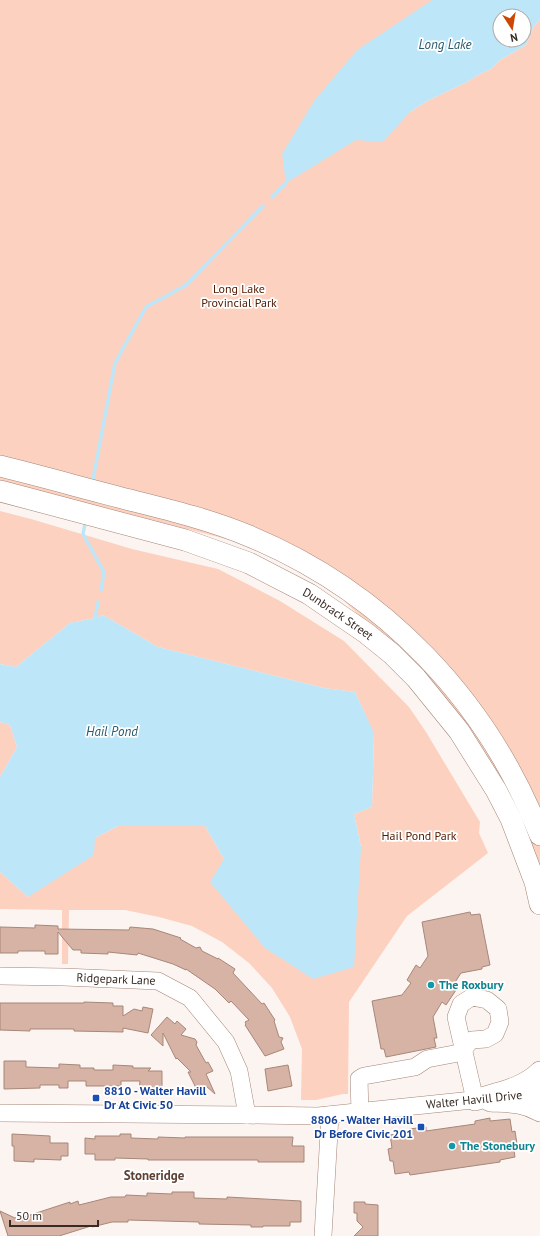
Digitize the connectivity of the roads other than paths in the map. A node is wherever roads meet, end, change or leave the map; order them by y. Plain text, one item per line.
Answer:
1 (0, 466) edge
2 (0, 491) edge
3 (540, 835) edge
4 (540, 904) edge
5 (0, 976) edge
6 (540, 1072) edge
7 (540, 1093) edge
8 (475, 1100) junction
9 (540, 1111) edge
10 (360, 1112) junction
11 (0, 1113) edge
12 (247, 1114) junction
13 (330, 1115) junction
14 (323, 1236) edge

1 - 3 main road, Dunbrack Street
2 - 4 main road, Dunbrack Street
5 - 12 street, Ridgepark Lane
6 - 8 main road
7 - 8 street, Walter Havill Drive
8 - 9 main road
8 - 10 street, Walter Havill Drive
8 - 10 street
10 - 13 street, Walter Havill Drive
11 - 12 street, Walter Havill Drive
12 - 13 street, Walter Havill Drive
13 - 14 street

